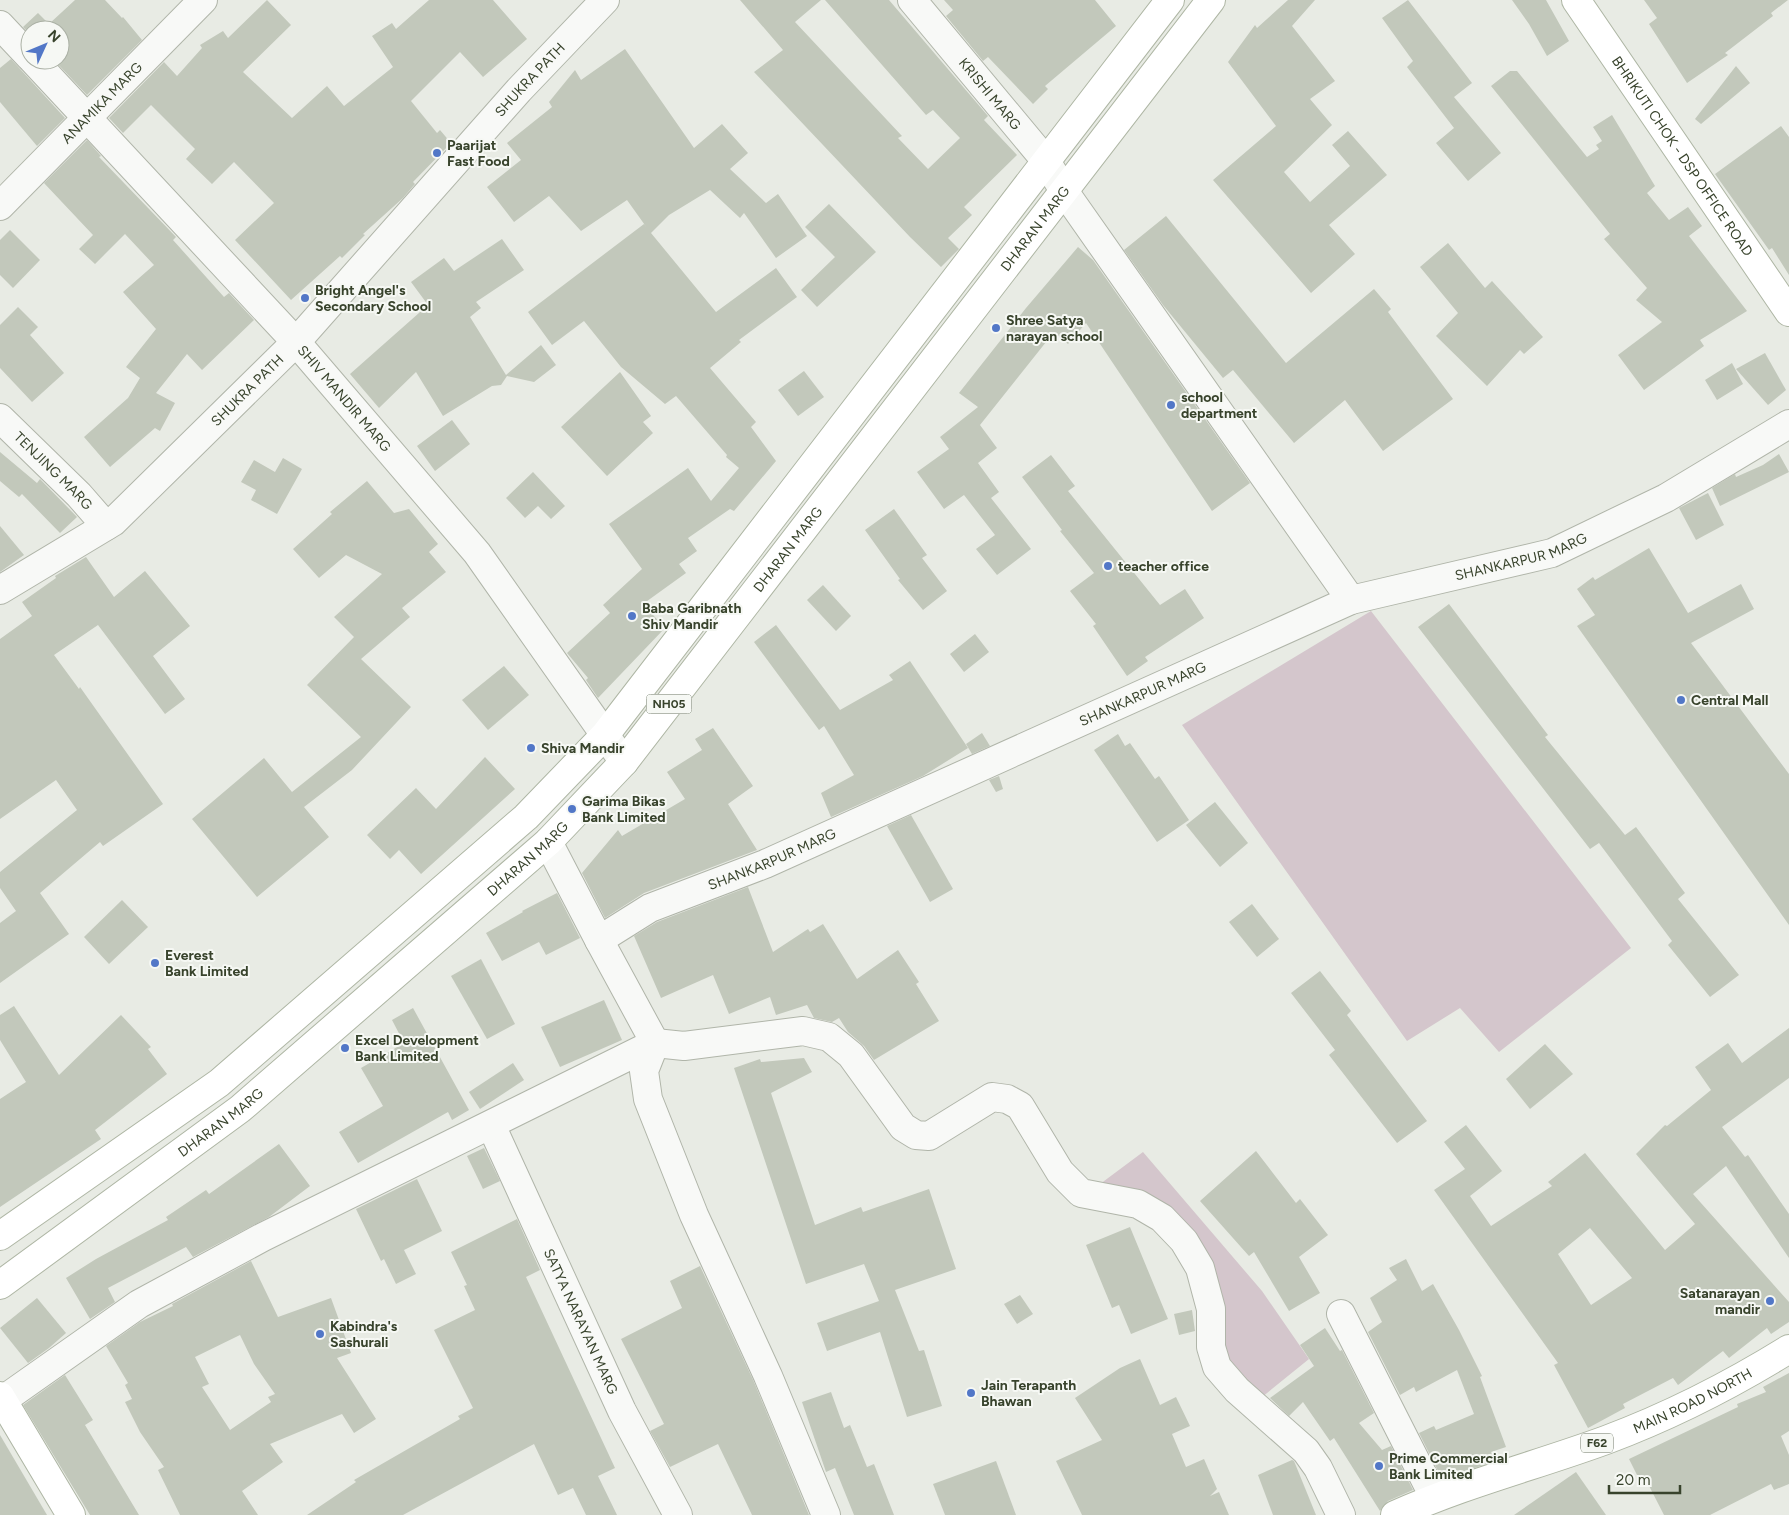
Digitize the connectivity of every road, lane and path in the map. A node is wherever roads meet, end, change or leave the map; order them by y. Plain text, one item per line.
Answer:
1 (203, 0) edge
2 (605, 0) edge
3 (912, 0) edge
4 (1170, 0) edge
5 (1211, 0) edge
6 (1576, 0) edge
7 (0, 25) edge
8 (20, 46) edge
9 (42, 70) edge
10 (86, 117) junction
11 (1046, 161) junction
12 (1064, 190) junction
13 (0, 206) edge
14 (1789, 312) edge
15 (296, 342) junction
16 (0, 418) edge
17 (1789, 424) edge
18 (106, 526) junction
19 (0, 590) edge
20 (1351, 600) junction
21 (605, 735) junction
22 (624, 762) junction
23 (548, 842) junction
24 (599, 940) junction
25 (655, 1043) junction
26 (492, 1125) junction
27 (0, 1236) edge
28 (0, 1285) edge
29 (1341, 1314) dead end
30 (1789, 1349) edge
31 (1, 1400) edge
32 (1434, 1497) junction
33 (71, 1515) edge
34 (678, 1515) edge
35 (826, 1515) edge
36 (1341, 1515) edge
37 (1395, 1515) edge

1 - 10 street, ANAMIKA MARG
2 - 15 street, SHUKRA PATH
3 - 11 street, KRISHI MARG
4 - 11 main road, NH05
5 - 12 main road, DHARAN MARG / NH05
6 - 14 main road, BHRIKUTI CHOK - DSP OFFICE ROAD
7 - 8 street
9 - 10 street, SHIV MANDIR MARG
10 - 13 street, ANAMIKA MARG
10 - 15 street, SHIV MANDIR MARG
11 - 12 street, KRISHI MARG
11 - 21 main road, NH05
12 - 20 street, KRISHI MARG
12 - 22 main road, DHARAN MARG / NH05
15 - 18 street, SHUKRA PATH
15 - 21 street, SHIV MANDIR MARG
16 - 18 street, TENJING MARG
17 - 20 street, SHANKARPUR MARG
18 - 19 street, SHUKRA PATH
20 - 24 street, SHANKARPUR MARG
21 - 22 street, SHIV MANDIR MARG
21 - 27 main road, NH05
22 - 23 main road, DHARAN MARG / NH05
23 - 24 street
23 - 28 main road, DHARAN MARG / NH05
24 - 25 street
25 - 26 street
25 - 35 street
25 - 36 street
26 - 31 street
26 - 34 street, SATYA NARAYAN MARG
29 - 32 street
30 - 32 main road, MAIN ROAD NORTH / F62
31 - 33 main road
32 - 37 main road, MAIN ROAD NORTH / F62

